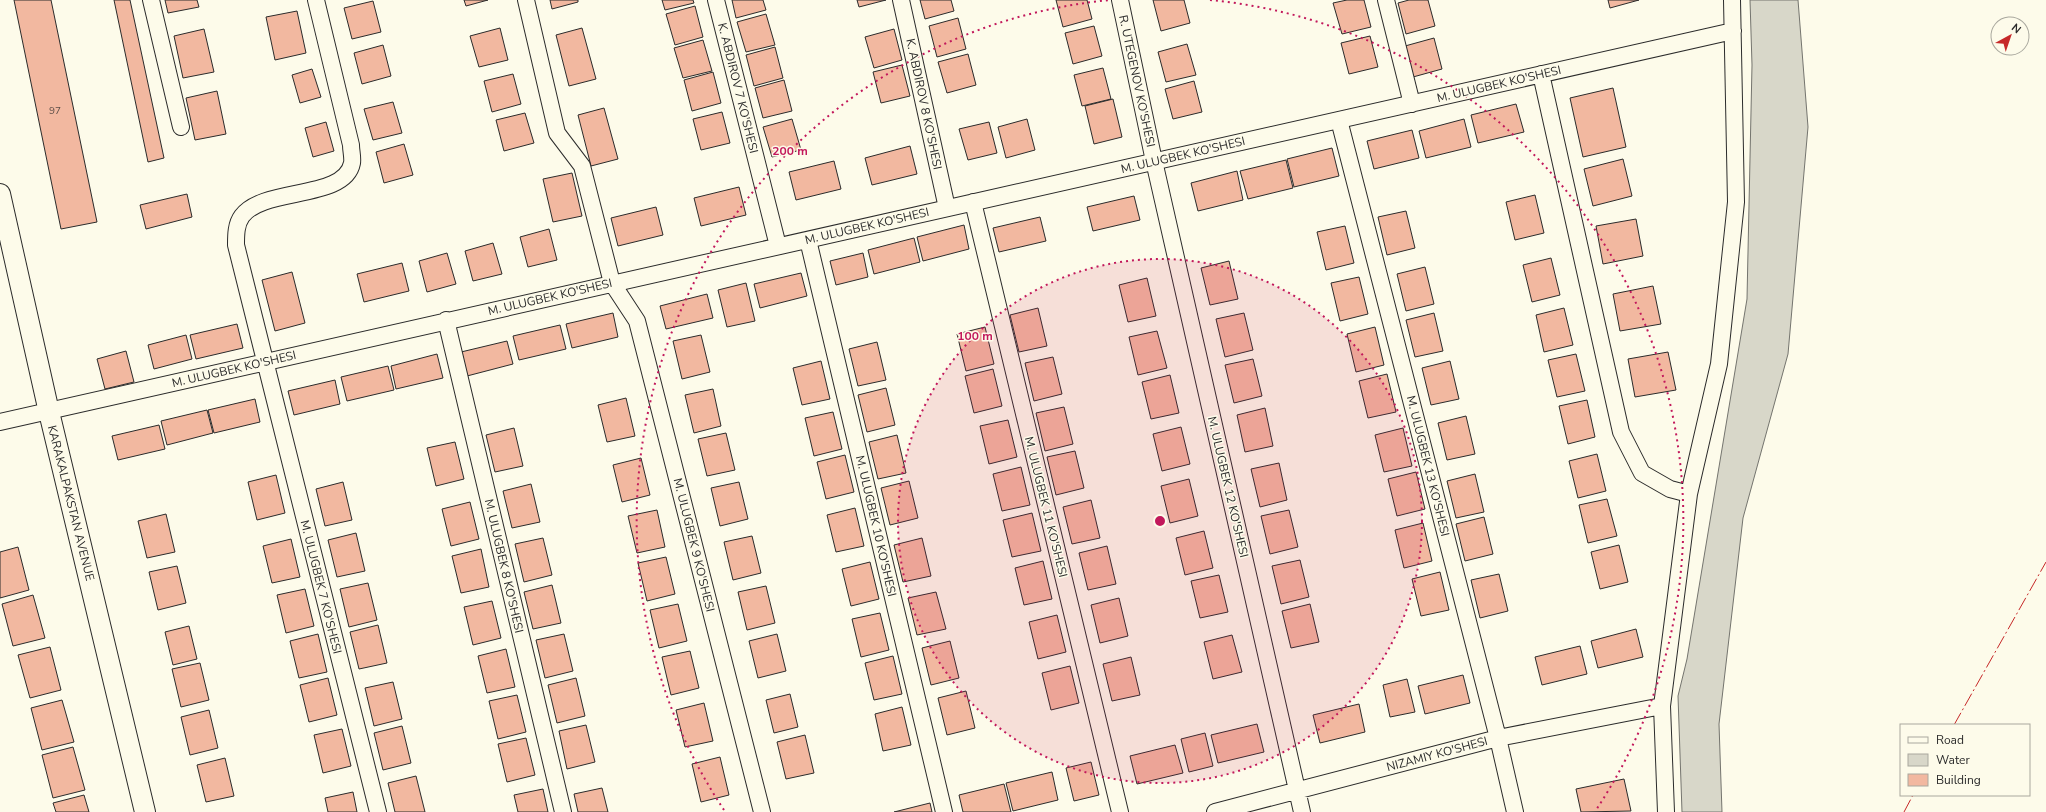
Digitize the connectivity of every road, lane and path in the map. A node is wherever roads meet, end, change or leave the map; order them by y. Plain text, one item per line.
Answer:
1 (151, 0) edge
2 (316, 0) edge
3 (526, 0) edge
4 (716, 0) edge
5 (901, 0) edge
6 (1120, 0) edge
7 (1386, 0) edge
8 (1732, 0) edge
9 (1733, 31) junction
10 (1541, 74) junction
11 (1412, 104) junction
12 (1339, 120) junction
13 (181, 127) dead end
14 (1154, 161) junction
15 (0, 194) edge
16 (973, 202) junction
17 (947, 208) junction
18 (808, 240) junction
19 (778, 246) junction
20 (612, 283) junction
21 (446, 320) junction
22 (264, 362) junction
23 (49, 412) junction
24 (0, 422) edge
25 (1689, 494) junction
26 (1662, 706) junction
27 (1498, 738) junction
28 (1297, 791) junction
29 (145, 812) edge
30 (378, 812) edge
31 (563, 812) edge
32 (762, 812) edge
33 (944, 812) edge
34 (1120, 812) edge
35 (1215, 812) edge
36 (1302, 812) edge
37 (1515, 812) edge
38 (1666, 812) edge

1 - 13 street
2 - 22 street, M. ULUGBEK 7 KO'SHESI
3 - 20 street, M. ULUGBEK 9 KO'SHESI
4 - 19 street, K. ABDIROV 7 KO'SHESI
5 - 17 street, K. ABDIROV 8 KO'SHESI
6 - 14 street, R. UTEGENOV KO'SHESI
7 - 11 street
8 - 9 street
9 - 10 street, M. ULUGBEK KO'SHESI
9 - 25 street
10 - 11 street, M. ULUGBEK KO'SHESI
10 - 25 street
11 - 12 street, M. ULUGBEK KO'SHESI
12 - 14 street, M. ULUGBEK KO'SHESI
12 - 27 street, M. ULUGBEK 13 KO'SHESI
14 - 16 street, M. ULUGBEK KO'SHESI
14 - 28 street, M. ULUGBEK 12 KO'SHESI
15 - 23 street, KARAKALPAKSTAN AVENUE
16 - 17 street, M. ULUGBEK KO'SHESI
16 - 34 street, M. ULUGBEK 11 KO'SHESI
17 - 18 street, M. ULUGBEK KO'SHESI
18 - 19 street, M. ULUGBEK KO'SHESI
18 - 33 street, M. ULUGBEK 10 KO'SHESI
19 - 20 street, M. ULUGBEK KO'SHESI
20 - 21 street, M. ULUGBEK KO'SHESI
20 - 32 street, M. ULUGBEK 9 KO'SHESI
21 - 22 street, M. ULUGBEK KO'SHESI
21 - 31 street, M. ULUGBEK 8 KO'SHESI
22 - 23 street, M. ULUGBEK KO'SHESI
22 - 30 street, M. ULUGBEK 7 KO'SHESI
23 - 24 street, M. ULUGBEK KO'SHESI
23 - 29 street, KARAKALPAKSTAN AVENUE
25 - 26 street
26 - 27 street, NIZAMIY KO'SHESI
26 - 38 street
27 - 28 street, NIZAMIY KO'SHESI
27 - 37 street, M. ULUGBEK 13 KO'SHESI
28 - 35 street, NIZAMIY KO'SHESI
28 - 36 street, M. ULUGBEK 12 KO'SHESI

